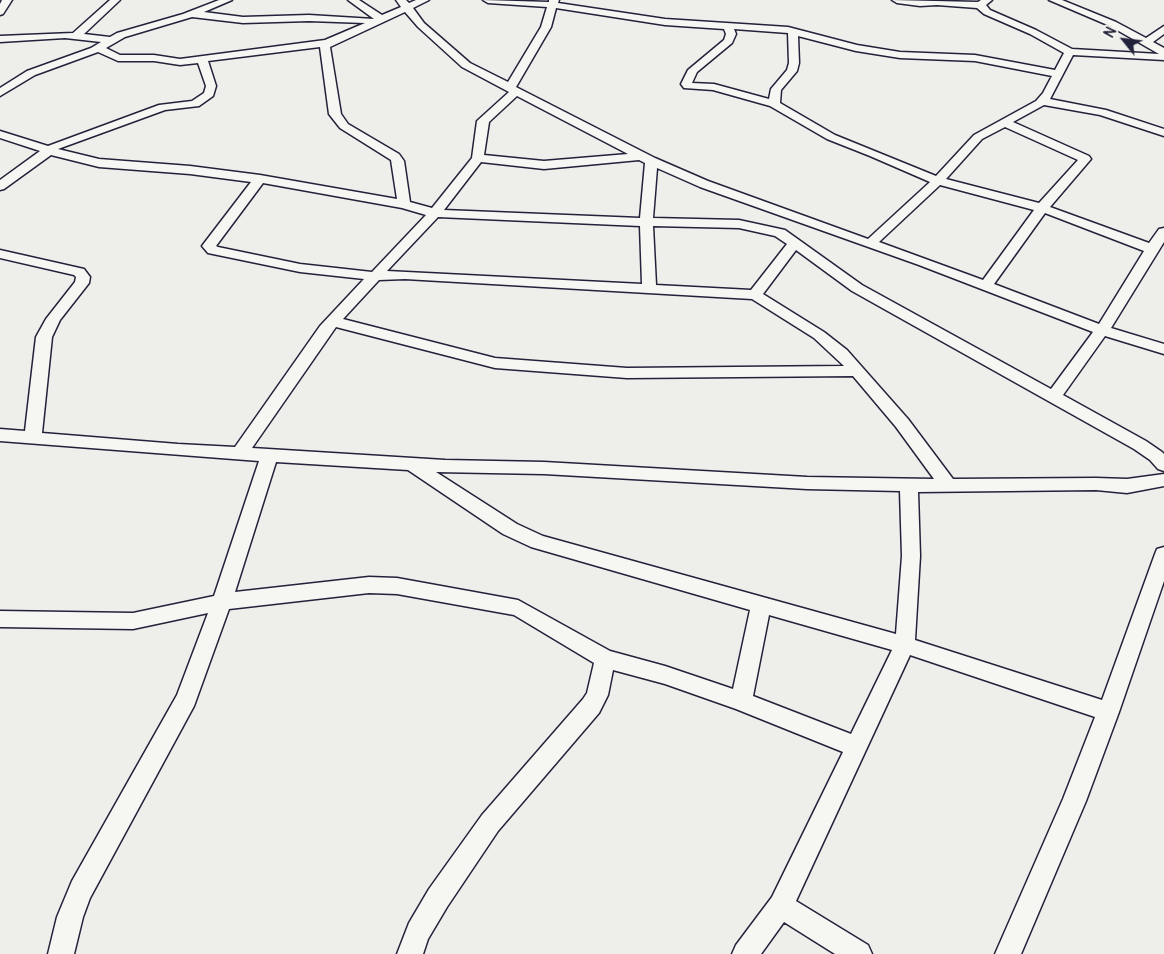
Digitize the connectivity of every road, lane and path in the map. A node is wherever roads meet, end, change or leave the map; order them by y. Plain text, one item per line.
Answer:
1 (7, 0) edge
2 (115, 0) edge
3 (227, 0) edge
4 (354, 0) edge
5 (424, 0) edge
6 (488, 0) edge
7 (897, 0) edge
8 (1054, 0) edge
9 (553, 2) edge
10 (984, 3) edge
11 (404, 4) edge
12 (0, 12) edge
13 (191, 14) junction
14 (378, 19) junction
15 (727, 25) junction
16 (1164, 29) edge
17 (793, 31) junction
18 (76, 36) junction
19 (0, 39) edge
20 (110, 40) junction
21 (1148, 42) junction
22 (327, 43) junction
23 (98, 48) junction
24 (1070, 52) junction
25 (1164, 52) edge
26 (1164, 57) edge
27 (202, 59) junction
28 (1058, 74) junction
29 (513, 90) junction
30 (0, 93) edge
31 (1042, 101) junction
32 (774, 104) junction
33 (1003, 122) junction
34 (1164, 133) edge
35 (0, 134) edge
36 (49, 151) junction
37 (478, 158) junction
38 (646, 158) junction
39 (260, 179) junction
40 (938, 181) junction
41 (0, 186) edge
42 (404, 204) junction
43 (1042, 208) junction
44 (436, 213) junction
45 (646, 222) junction
46 (794, 243) junction
47 (1159, 243) edge
48 (870, 244) junction
49 (0, 254) edge
50 (373, 276) junction
51 (986, 285) junction
52 (649, 289) junction
53 (755, 295) junction
54 (332, 321) junction
55 (1101, 330) junction
56 (1164, 349) edge
57 (858, 371) junction
58 (1054, 396) junction
59 (0, 435) edge
60 (33, 437) junction
61 (239, 454) junction
62 (270, 455) junction
63 (410, 464) junction
64 (1164, 465) edge
65 (1164, 480) edge
66 (909, 486) junction
67 (948, 486) junction
68 (1164, 554) edge
69 (222, 602) junction
70 (761, 605) junction
71 (0, 619) edge
72 (906, 645) junction
73 (605, 658) junction
74 (741, 701) junction
75 (1108, 712) junction
76 (857, 747) junction
77 (781, 906) junction
78 (61, 954) edge
79 (410, 954) edge
80 (745, 954) edge
81 (859, 954) edge
82 (1008, 954) edge

1 - 12 street
2 - 18 street
3 - 13 street
4 - 14 street
5 - 11 street
6 - 9 street
7 - 10 street
8 - 21 street
9 - 15 street
9 - 29 street
10 - 24 street
11 - 14 street
11 - 29 street
13 - 14 street
13 - 20 street
14 - 22 street
15 - 17 street
15 - 32 street
16 - 21 street
17 - 28 street
17 - 32 street
18 - 19 street
18 - 20 street
20 - 23 street
21 - 25 street
22 - 27 street
22 - 42 street
23 - 27 street
23 - 30 street
24 - 26 street
24 - 28 street
27 - 36 street
28 - 31 street
29 - 37 street
29 - 38 street
31 - 33 street
31 - 34 street
32 - 40 street
33 - 40 street
33 - 43 street
35 - 36 street
36 - 39 street
36 - 41 street
37 - 38 street
37 - 44 street
38 - 45 street
38 - 48 street
39 - 42 street
39 - 50 street
40 - 43 street
40 - 48 street
42 - 44 street
43 - 47 street
43 - 51 street
44 - 45 street
44 - 50 street
45 - 46 street
45 - 52 street
46 - 53 street
46 - 58 street
47 - 55 street
48 - 51 street
49 - 60 street
50 - 52 street
50 - 54 street
51 - 55 street
52 - 53 street
53 - 57 street
54 - 57 street
54 - 61 street
55 - 56 street
55 - 58 street
57 - 67 street
58 - 64 street
59 - 60 street
60 - 61 street
61 - 62 street
62 - 63 street
62 - 69 street
63 - 66 street
63 - 70 street
65 - 67 street
66 - 67 street
66 - 72 street
68 - 75 street
69 - 71 street
69 - 73 street
69 - 78 street
70 - 72 street
70 - 74 street
72 - 75 street
72 - 76 street
73 - 74 street
73 - 79 street
74 - 76 street
75 - 82 street
76 - 77 street
77 - 80 street
77 - 81 street

